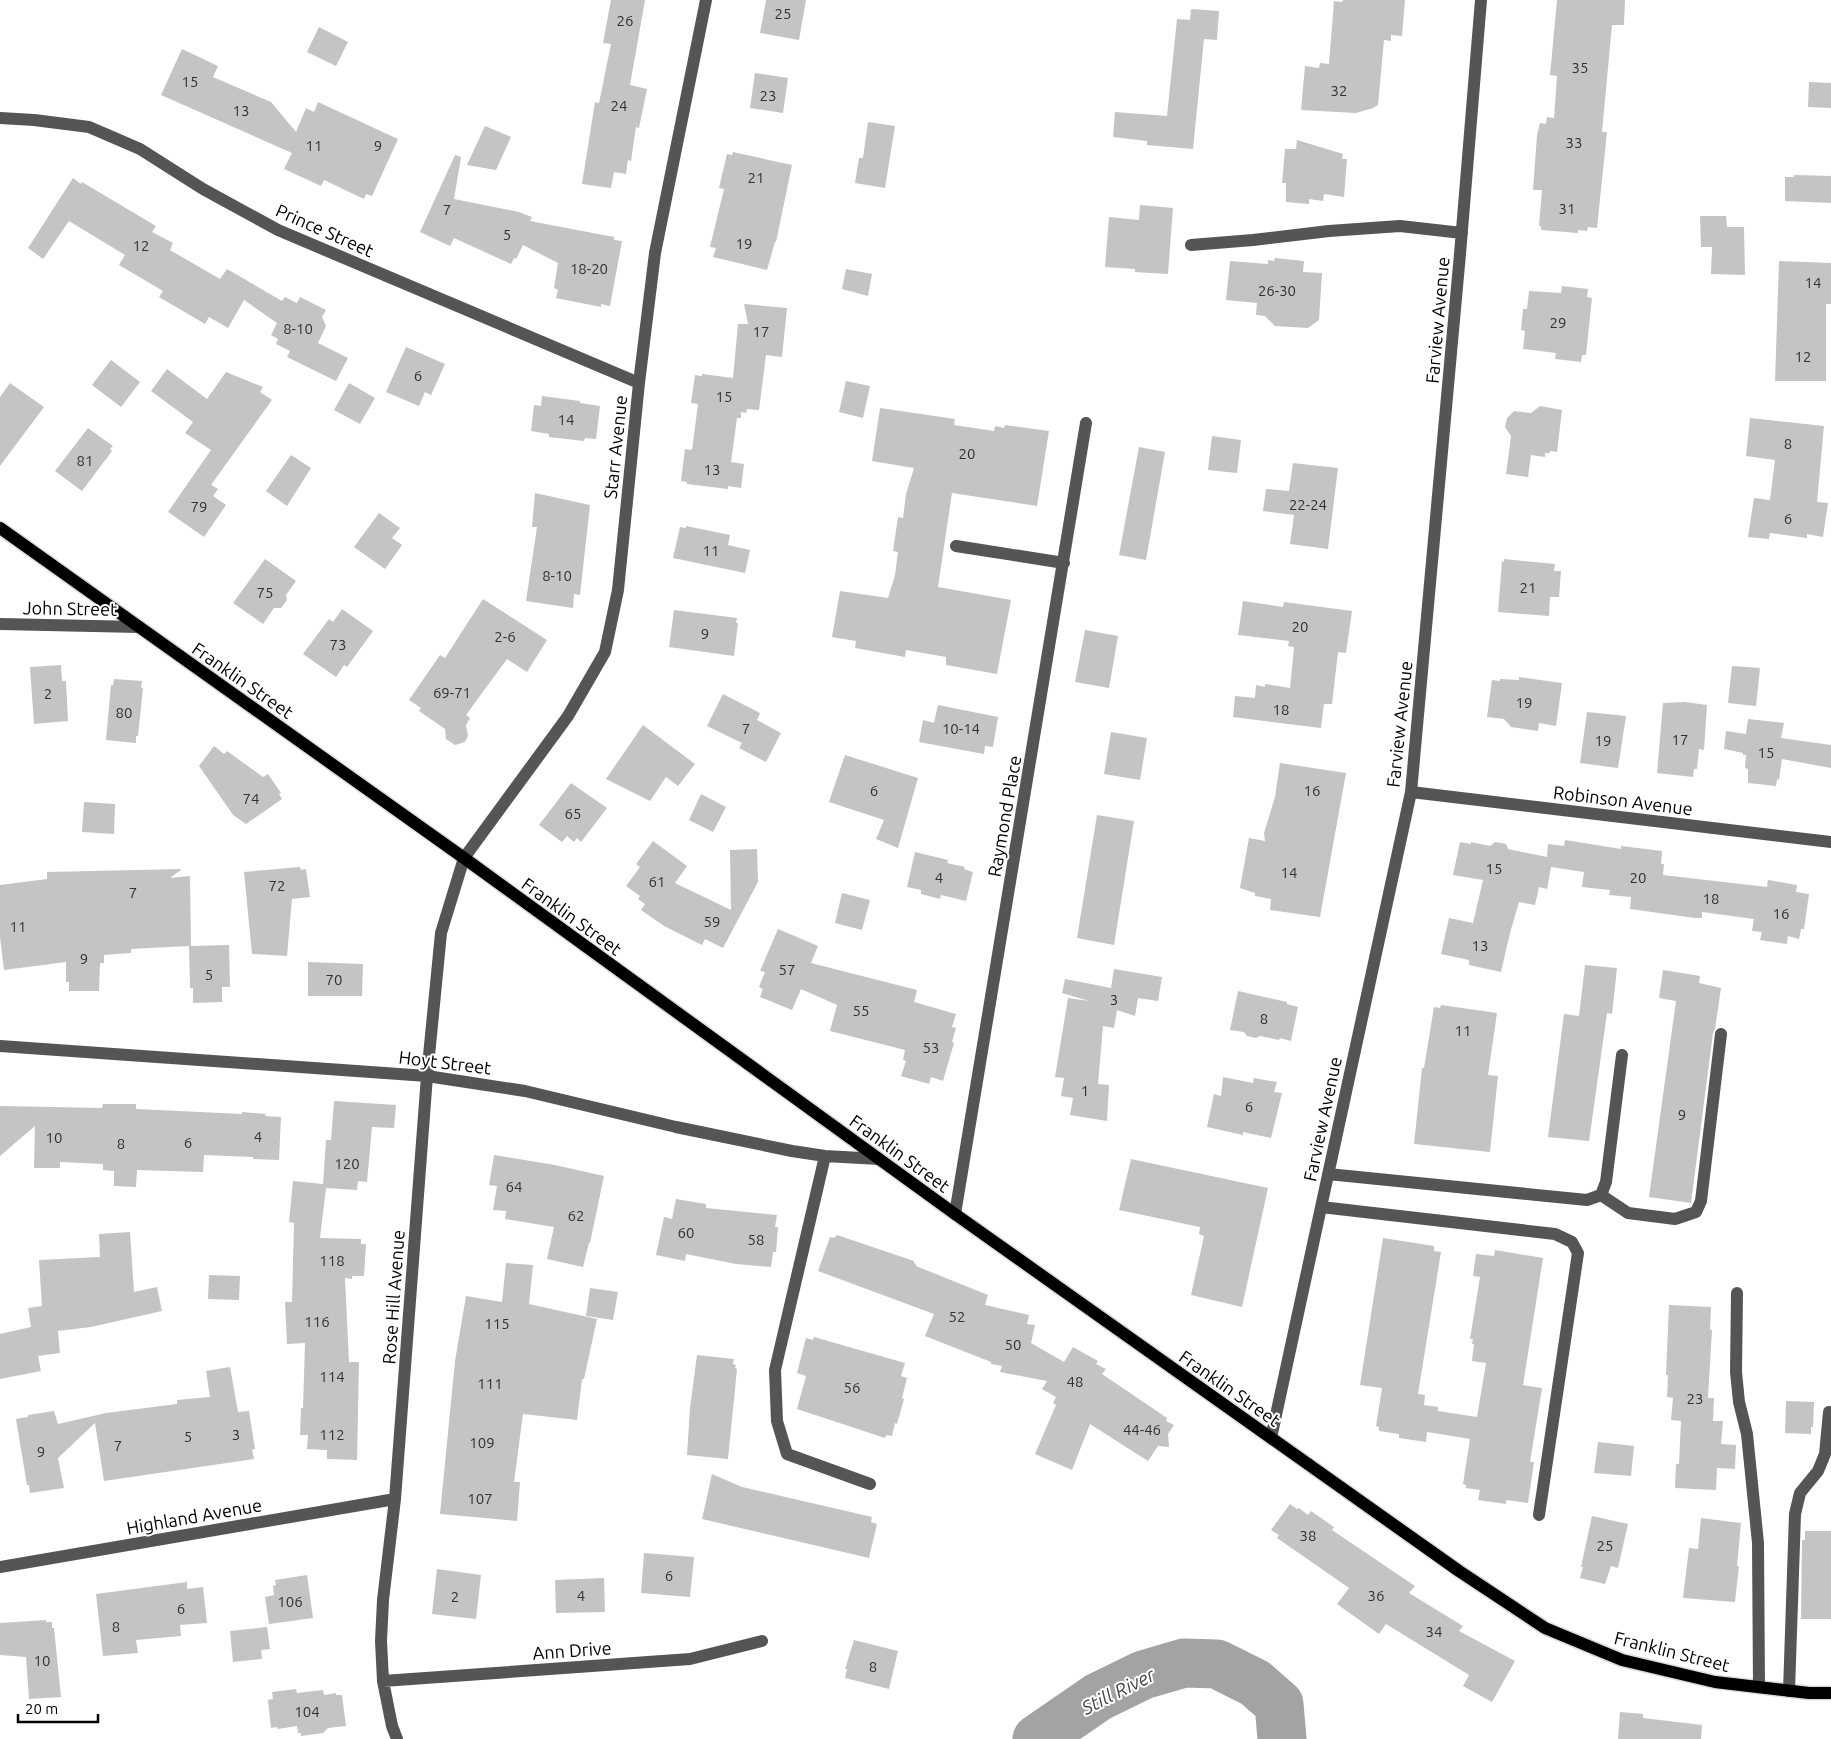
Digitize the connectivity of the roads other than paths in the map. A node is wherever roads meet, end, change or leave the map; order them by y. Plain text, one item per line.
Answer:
1 (706, 0) edge
2 (1481, 0) edge
3 (0, 118) edge
4 (1462, 233) junction
5 (1191, 245) dead end
6 (639, 383) junction
7 (1086, 423) dead end
8 (0, 528) edge
9 (956, 546) dead end
10 (1064, 563) junction
11 (0, 624) edge
12 (139, 627) junction
13 (1411, 792) junction
14 (1831, 842) edge
15 (464, 858) junction
16 (1721, 1034) dead end
17 (0, 1046) edge
18 (1622, 1055) dead end
19 (427, 1076) junction
20 (825, 1156) junction
21 (878, 1159) junction
22 (1328, 1174) junction
23 (1601, 1195) junction
24 (1320, 1207) junction
25 (955, 1214) junction
26 (1737, 1293) dead end
27 (1829, 1412) dead end
28 (1270, 1438) junction
29 (870, 1484) dead end
30 (395, 1499) junction
31 (1539, 1515) dead end
32 (0, 1567) edge
33 (762, 1641) dead end
34 (383, 1681) junction
35 (1759, 1687) junction
36 (1789, 1691) junction
37 (1831, 1694) edge
38 (397, 1739) edge

1 - 6 street, Starr Avenue
2 - 4 street, Farview Avenue
3 - 6 street, Prince Street
4 - 5 street
4 - 13 street, Farview Avenue
6 - 15 street, Starr Avenue
7 - 10 street, Raymond Place
8 - 12 main road, Franklin Street
9 - 10 street
10 - 25 street, Raymond Place
11 - 12 street, John Street
12 - 15 main road, Franklin Street
13 - 14 street, Robinson Avenue
13 - 22 street, Farview Avenue
15 - 19 street, Rose Hill Avenue
15 - 21 main road, Franklin Street
16 - 23 street
17 - 19 street, Hoyt Street
18 - 23 street
19 - 20 street, Hoyt Street
19 - 30 street, Rose Hill Avenue
20 - 21 street, Hoyt Street
20 - 29 street
21 - 25 main road, Franklin Street
22 - 23 street
22 - 24 street, Farview Avenue
24 - 28 street, Farview Avenue
24 - 31 street
25 - 28 main road, Franklin Street
26 - 35 street
27 - 36 street
28 - 35 main road, Franklin Street
30 - 32 street, Highland Avenue
30 - 34 street, Rose Hill Avenue
33 - 34 street, Ann Drive
34 - 38 street, Rose Hill Avenue
35 - 36 main road, Franklin Street
36 - 37 main road, Franklin Street

